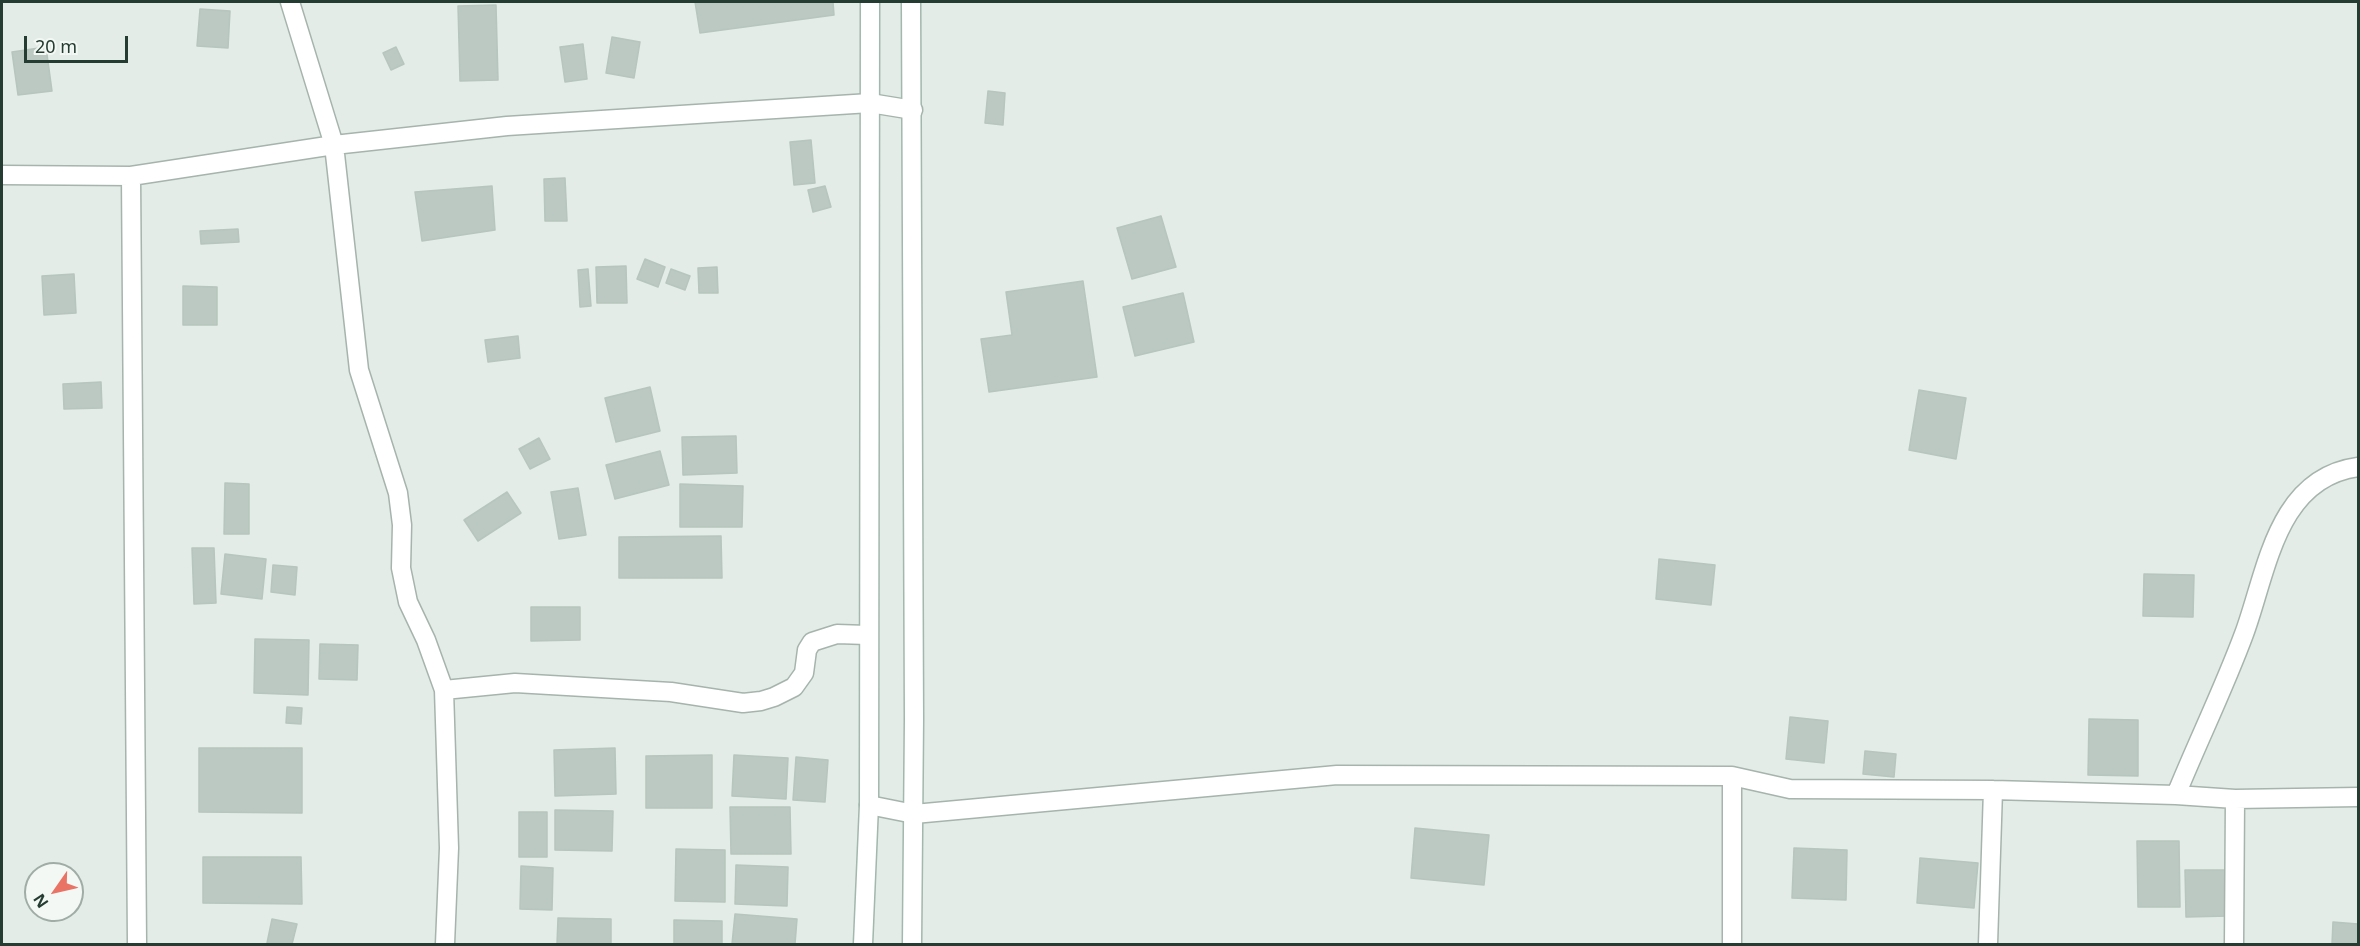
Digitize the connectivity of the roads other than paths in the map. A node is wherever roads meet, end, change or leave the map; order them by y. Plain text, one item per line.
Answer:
1 (290, 2) edge
2 (870, 2) edge
3 (912, 2) edge
4 (870, 103) junction
5 (913, 110) junction
6 (334, 145) junction
7 (2, 175) edge
8 (131, 176) junction
9 (2358, 467) edge
10 (867, 634) junction
11 (444, 690) junction
12 (1732, 776) junction
13 (1993, 790) junction
14 (2176, 795) junction
15 (2358, 797) edge
16 (2235, 799) junction
17 (869, 805) junction
18 (914, 814) junction
19 (137, 945) edge
20 (445, 945) edge
21 (863, 945) edge
22 (912, 945) edge
23 (1732, 945) edge
24 (1988, 945) edge
25 (2234, 945) edge

1 - 6 street
2 - 4 street
3 - 5 street
4 - 5 street
4 - 6 street
4 - 10 street
5 - 18 street
6 - 8 street
6 - 11 street
7 - 8 street
8 - 19 street
9 - 14 street
10 - 11 street
10 - 17 street
11 - 20 street
12 - 13 street
12 - 18 street
12 - 23 street
13 - 14 street
13 - 24 street
14 - 16 street
15 - 16 street
16 - 25 street
17 - 18 street
17 - 21 street
18 - 22 street

